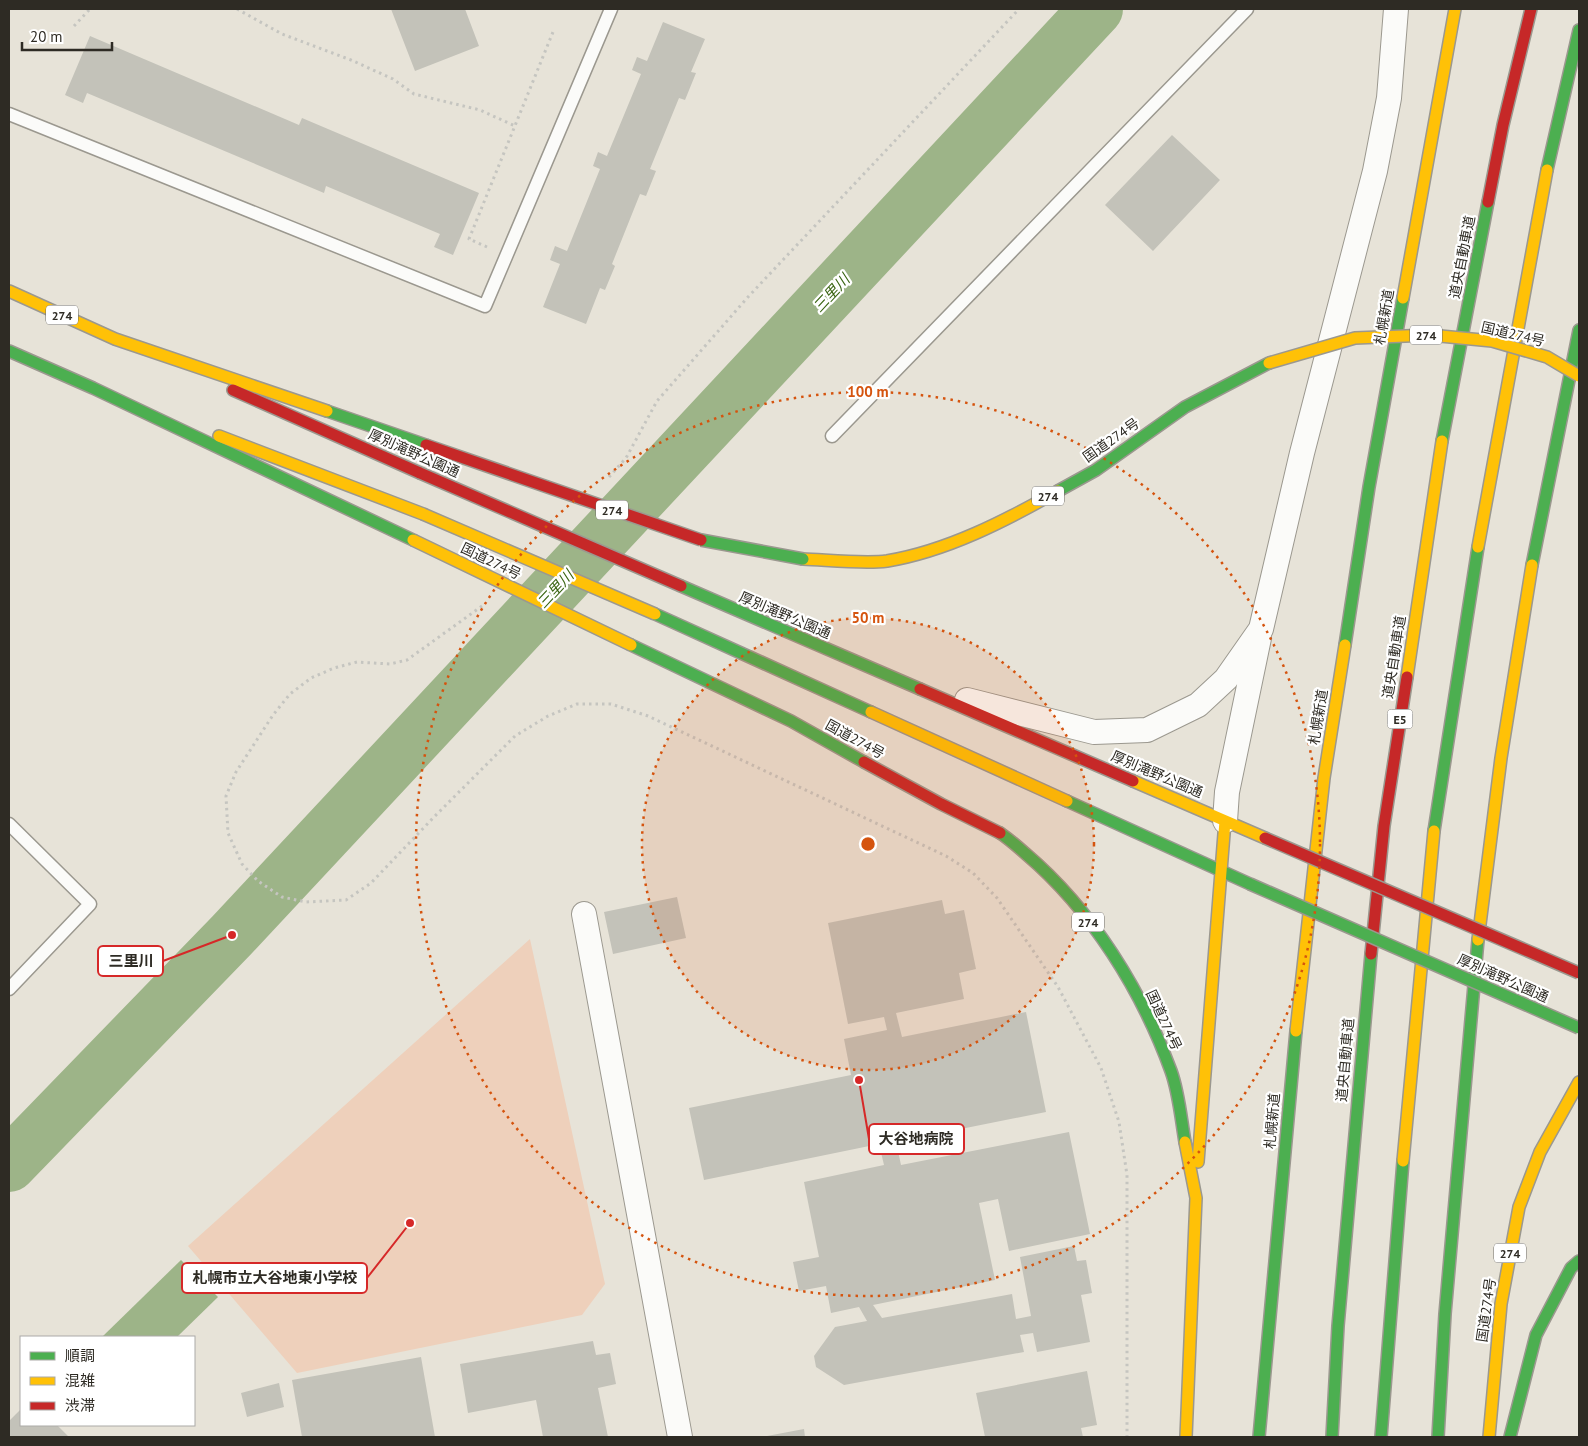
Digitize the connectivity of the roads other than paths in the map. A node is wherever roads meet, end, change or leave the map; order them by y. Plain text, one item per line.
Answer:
1 (611, 9) edge
2 (1248, 9) edge
3 (1396, 9) edge
4 (1456, 9) edge
5 (1519, 9) edge
6 (1531, 9) edge
7 (1579, 30) edge
8 (9, 114) edge
9 (1503, 125) junction
10 (9, 291) edge
11 (1579, 330) edge
12 (115, 338) junction
13 (9, 351) edge
14 (1579, 376) edge
15 (93, 388) junction
16 (832, 436) dead end
17 (1261, 629) junction
18 (915, 687) junction
19 (1225, 820) junction
20 (9, 824) edge
21 (1220, 871) junction
22 (584, 914) dead end
23 (1579, 973) edge
24 (9, 989) edge
25 (1579, 1028) edge
26 (1579, 1082) edge
27 (1196, 1198) junction
28 (1579, 1261) edge
29 (680, 1437) edge
30 (1186, 1437) edge
31 (1259, 1437) edge
32 (1332, 1437) edge
33 (1381, 1437) edge
34 (1438, 1437) edge
35 (1489, 1437) edge
36 (1510, 1437) edge

1 - 8 lane
2 - 16 lane
3 - 17 street
4 - 31 main road, 札幌新道
5 - 9 main road
6 - 9 main road, 道央自動車道 / E5
7 - 33 main road
9 - 32 main road, 道央自動車道 / E5
10 - 12 main road, 厚別滝野公園通 / 274
11 - 34 main road
12 - 14 main road, 国道274号 / 274, bridge
12 - 18 main road, 厚別滝野公園通, bridge
13 - 15 main road, 厚別滝野公園通 / 274
15 - 21 main road, 厚別滝野公園通, bridge
15 - 27 main road, 国道274号 / 274, bridge
17 - 18 street
17 - 19 street
18 - 19 main road, 厚別滝野公園通
19 - 21 main road
19 - 23 main road, 厚別滝野公園通, bridge
20 - 24 lane
21 - 25 main road, 厚別滝野公園通, bridge
21 - 27 main road
22 - 29 street
26 - 35 main road, 国道274号 / 274
27 - 30 main road, 国道274号 / 274
28 - 36 main road

